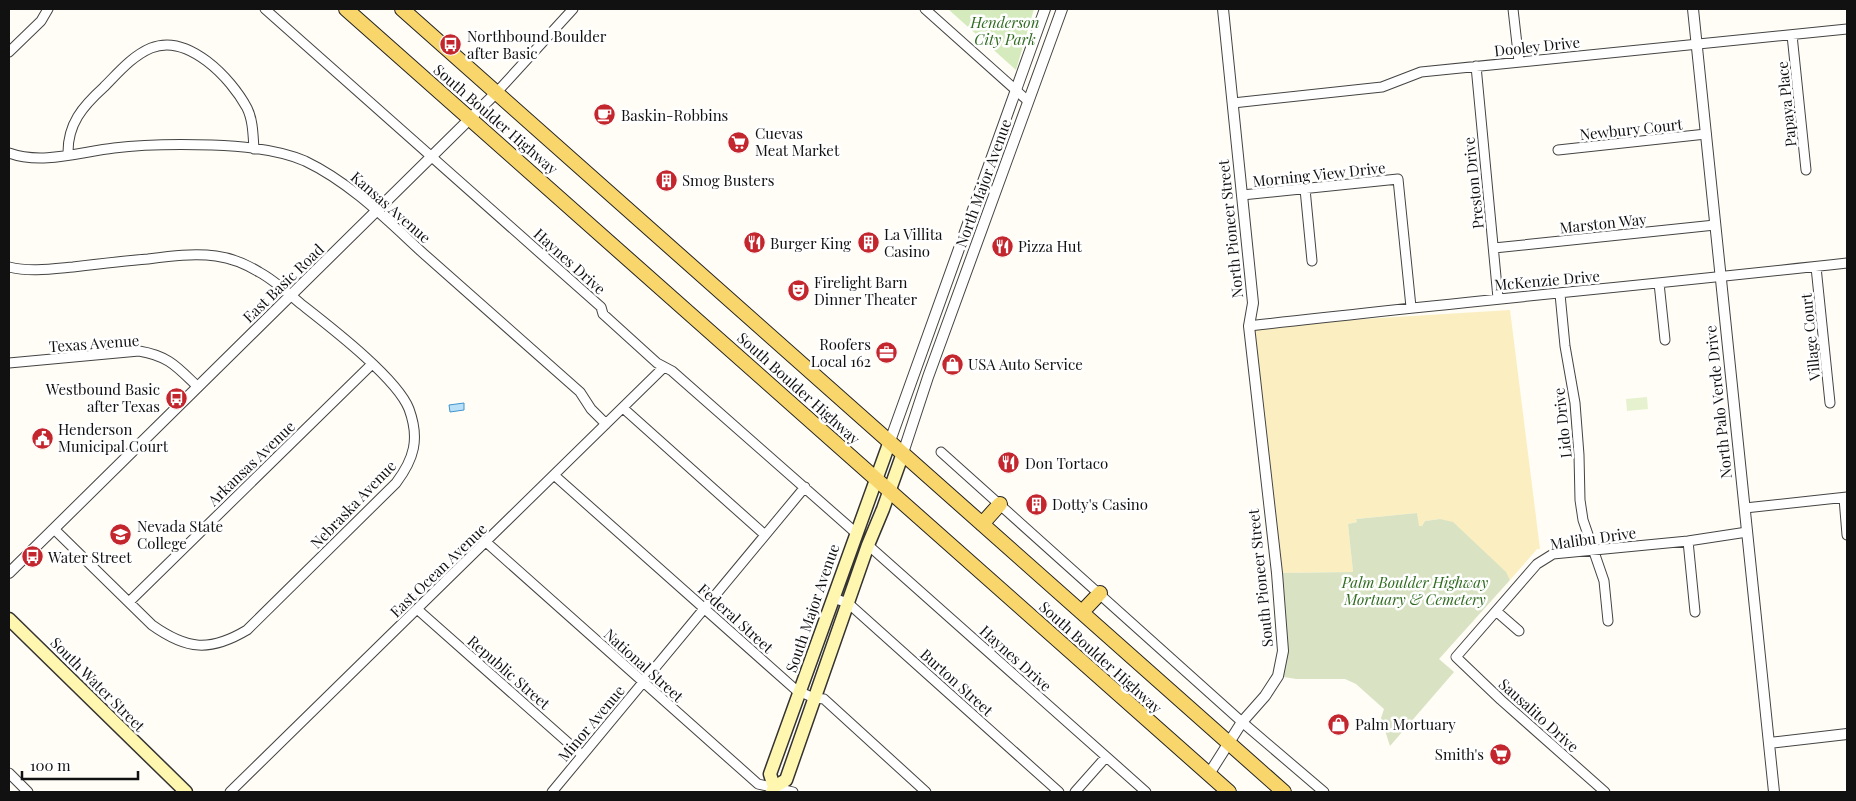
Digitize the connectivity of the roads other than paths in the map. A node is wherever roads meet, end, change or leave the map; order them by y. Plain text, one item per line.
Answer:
1 (48, 9) edge
2 (265, 9) edge
3 (346, 9) edge
4 (402, 9) edge
5 (573, 9) edge
6 (925, 9) edge
7 (1223, 9) edge
8 (1513, 9) edge
9 (1693, 9) edge
10 (1044, 10) edge
11 (1060, 13) edge
12 (1847, 29) edge
13 (1792, 35) junction
14 (1697, 44) junction
15 (9, 52) edge
16 (1519, 62) junction
17 (1476, 66) junction
18 (1016, 89) junction
19 (496, 92) junction
20 (1028, 101) junction
21 (1233, 104) junction
22 (471, 118) junction
23 (1706, 134) junction
24 (254, 149) junction
25 (1558, 150) dead end
26 (9, 154) edge
27 (68, 154) junction
28 (432, 157) junction
29 (988, 165) junction
30 (1004, 170) junction
31 (1806, 170) dead end
32 (1305, 189) junction
33 (1242, 195) junction
34 (377, 212) junction
35 (1715, 225) junction
36 (1494, 248) junction
37 (957, 252) junction
38 (972, 258) junction
39 (1312, 261) dead end
40 (1847, 264) edge
41 (9, 267) edge
42 (1816, 267) junction
43 (1720, 277) junction
44 (1659, 284) junction
45 (1560, 294) junction
46 (292, 296) junction
47 (1498, 298) junction
48 (1411, 307) junction
49 (1249, 326) junction
50 (1665, 340) dead end
51 (9, 363) edge
52 (372, 364) junction
53 (664, 367) junction
54 (198, 387) junction
55 (1830, 403) dead end
56 (623, 408) junction
57 (606, 424) junction
58 (890, 441) junction
59 (941, 452) dead end
60 (903, 453) junction
61 (554, 475) junction
62 (1265, 476) joint
63 (877, 479) junction
64 (805, 487) junction
65 (890, 491) junction
66 (1845, 498) edge
67 (1000, 504) junction
68 (1744, 508) junction
69 (982, 524) junction
70 (54, 529) junction
71 (1747, 532) junction
72 (856, 533) junction
73 (765, 535) junction
74 (1847, 535) edge
75 (1688, 541) junction
76 (486, 542) junction
77 (868, 545) junction
78 (1593, 549) junction
79 (9, 573) edge
80 (1100, 593) junction
81 (833, 598) junction
82 (129, 602) junction
83 (848, 603) junction
84 (704, 608) junction
85 (417, 609) junction
86 (1496, 611) junction
87 (1082, 612) junction
88 (1695, 612) dead end
89 (9, 619) edge
90 (1608, 621) dead end
91 (1519, 631) dead end
92 (1456, 657) joint
93 (643, 682) junction
94 (800, 692) junction
95 (814, 698) junction
96 (1242, 722) junction
97 (1847, 734) edge
98 (1228, 743) junction
99 (1769, 743) junction
100 (582, 755) junction
101 (1106, 757) junction
102 (9, 773) edge
103 (1209, 774) junction
104 (773, 789) edge
105 (28, 792) edge
106 (186, 792) edge
107 (230, 792) edge
108 (552, 792) edge
109 (793, 792) edge
110 (926, 792) edge
111 (1059, 792) edge
112 (1075, 792) edge
113 (1146, 792) edge
114 (1230, 792) edge
115 (1284, 792) edge
116 (1324, 792) edge
117 (1605, 792) edge
118 (1774, 792) edge

1 - 15 street
2 - 28 street, Haynes Drive
3 - 22 main road, South Boulder Highway
4 - 19 main road, South Boulder Highway
5 - 19 street, East Basic Road
6 - 18 street
7 - 21 street, North Pioneer Street
8 - 16 street
9 - 14 street, North Palo Verde Drive
10 - 11 street
10 - 18 street, North Major Avenue
11 - 20 street, North Major Avenue
12 - 13 street, Dooley Drive
13 - 14 street, Dooley Drive
13 - 31 street, Papaya Place
14 - 16 street, Dooley Drive
14 - 23 street, North Palo Verde Drive
16 - 17 street, Dooley Drive
17 - 21 street, Dooley Drive
17 - 36 street, Preston Drive
18 - 20 street
18 - 29 street, North Major Avenue
19 - 22 street, East Basic Road
19 - 58 main road, South Boulder Highway
20 - 30 street, North Major Avenue
21 - 33 street, North Pioneer Street
22 - 28 street, East Basic Road
22 - 63 main road, South Boulder Highway
23 - 25 street, Newbury Court
23 - 35 street, North Palo Verde Drive
24 - 27 street, Kansas Avenue
24 - 27 street
24 - 34 street, Kansas Avenue
26 - 27 street, Kansas Avenue
28 - 34 street, East Basic Road
28 - 53 street, Haynes Drive
29 - 30 street
29 - 37 street, North Major Avenue
30 - 38 street, North Major Avenue
32 - 33 street, Morning View Drive
32 - 39 street
32 - 48 street, Morning View Drive
33 - 49 street, North Pioneer Street
34 - 46 street, East Basic Road
34 - 57 street, Kansas Avenue
35 - 36 street, Marston Way
35 - 43 street, North Palo Verde Drive
36 - 47 street, Preston Drive
37 - 38 street
37 - 58 street, North Major Avenue
38 - 60 street, North Major Avenue
40 - 42 street, McKenzie Drive
41 - 46 street, Nebraska Avenue
42 - 43 street, McKenzie Drive
42 - 55 street, Village Court
43 - 44 street, McKenzie Drive
43 - 68 street, North Palo Verde Drive
44 - 45 street, McKenzie Drive
44 - 50 street
45 - 47 street, McKenzie Drive
45 - 78 street, Lido Drive
46 - 52 street, Nebraska Avenue
46 - 54 street, East Basic Road
47 - 48 street, McKenzie Drive
48 - 49 street, McKenzie Drive
49 - 62 street, North Pioneer Street
51 - 54 street, Texas Avenue
52 - 82 street, Arkansas Avenue
52 - 82 street, Nebraska Avenue
53 - 56 street, East Ocean Avenue
53 - 64 street, Haynes Drive
54 - 70 street, East Basic Road
56 - 57 street, East Ocean Avenue
56 - 73 street
57 - 61 street, East Ocean Avenue
58 - 60 main road, South Boulder Highway
58 - 63 main road, South Major Avenue
59 - 67 street
60 - 65 main road
60 - 69 main road, South Boulder Highway
61 - 76 street, East Ocean Avenue
61 - 84 street, Federal Street
62 - 96 street, South Pioneer Street
63 - 65 main road, South Boulder Highway
63 - 72 main road, South Major Avenue
64 - 72 street, Haynes Drive
64 - 73 street, Minor Avenue
65 - 77 main road
65 - 103 main road, South Boulder Highway
66 - 68 street
66 - 74 street
67 - 69 main road
67 - 80 street
68 - 71 street, North Palo Verde Drive
69 - 87 main road, South Boulder Highway
70 - 79 street, East Basic Road
70 - 82 street, Nebraska Avenue
71 - 75 street, Malibu Drive
71 - 99 street, North Palo Verde Drive
72 - 81 main road, South Major Avenue
73 - 84 street, Minor Avenue
75 - 78 street, Malibu Drive
75 - 88 street
76 - 85 street, East Ocean Avenue
76 - 93 street, National Street
77 - 83 main road
77 - 101 street, Haynes Drive
78 - 86 street, Malibu Drive
78 - 90 street, Lido Drive
80 - 87 main road
80 - 96 street
81 - 83 street, Burton Street
81 - 94 main road, South Major Avenue
83 - 95 main road
83 - 111 street, Burton Street
84 - 93 street, Minor Avenue
84 - 94 street, Federal Street
85 - 100 street, Republic Street
85 - 107 street, East Ocean Avenue
86 - 91 street
86 - 92 street, Malibu Drive
87 - 98 main road, South Boulder Highway
89 - 106 main road, South Water Street
92 - 117 street, Sausalito Drive
93 - 100 street, Minor Avenue
93 - 104 street, National Street
94 - 95 street, Federal Street
94 - 104 main road, South Major Avenue
95 - 104 main road
95 - 110 street, Federal Street
96 - 98 street, South Pioneer Street
96 - 116 street
97 - 99 street
98 - 103 street, South Pioneer Street
98 - 115 main road, South Boulder Highway
99 - 118 street, North Palo Verde Drive
100 - 108 street, Minor Avenue
101 - 112 street
101 - 113 street, Haynes Drive
102 - 105 street
103 - 114 main road, South Boulder Highway
104 - 109 street, National Street

